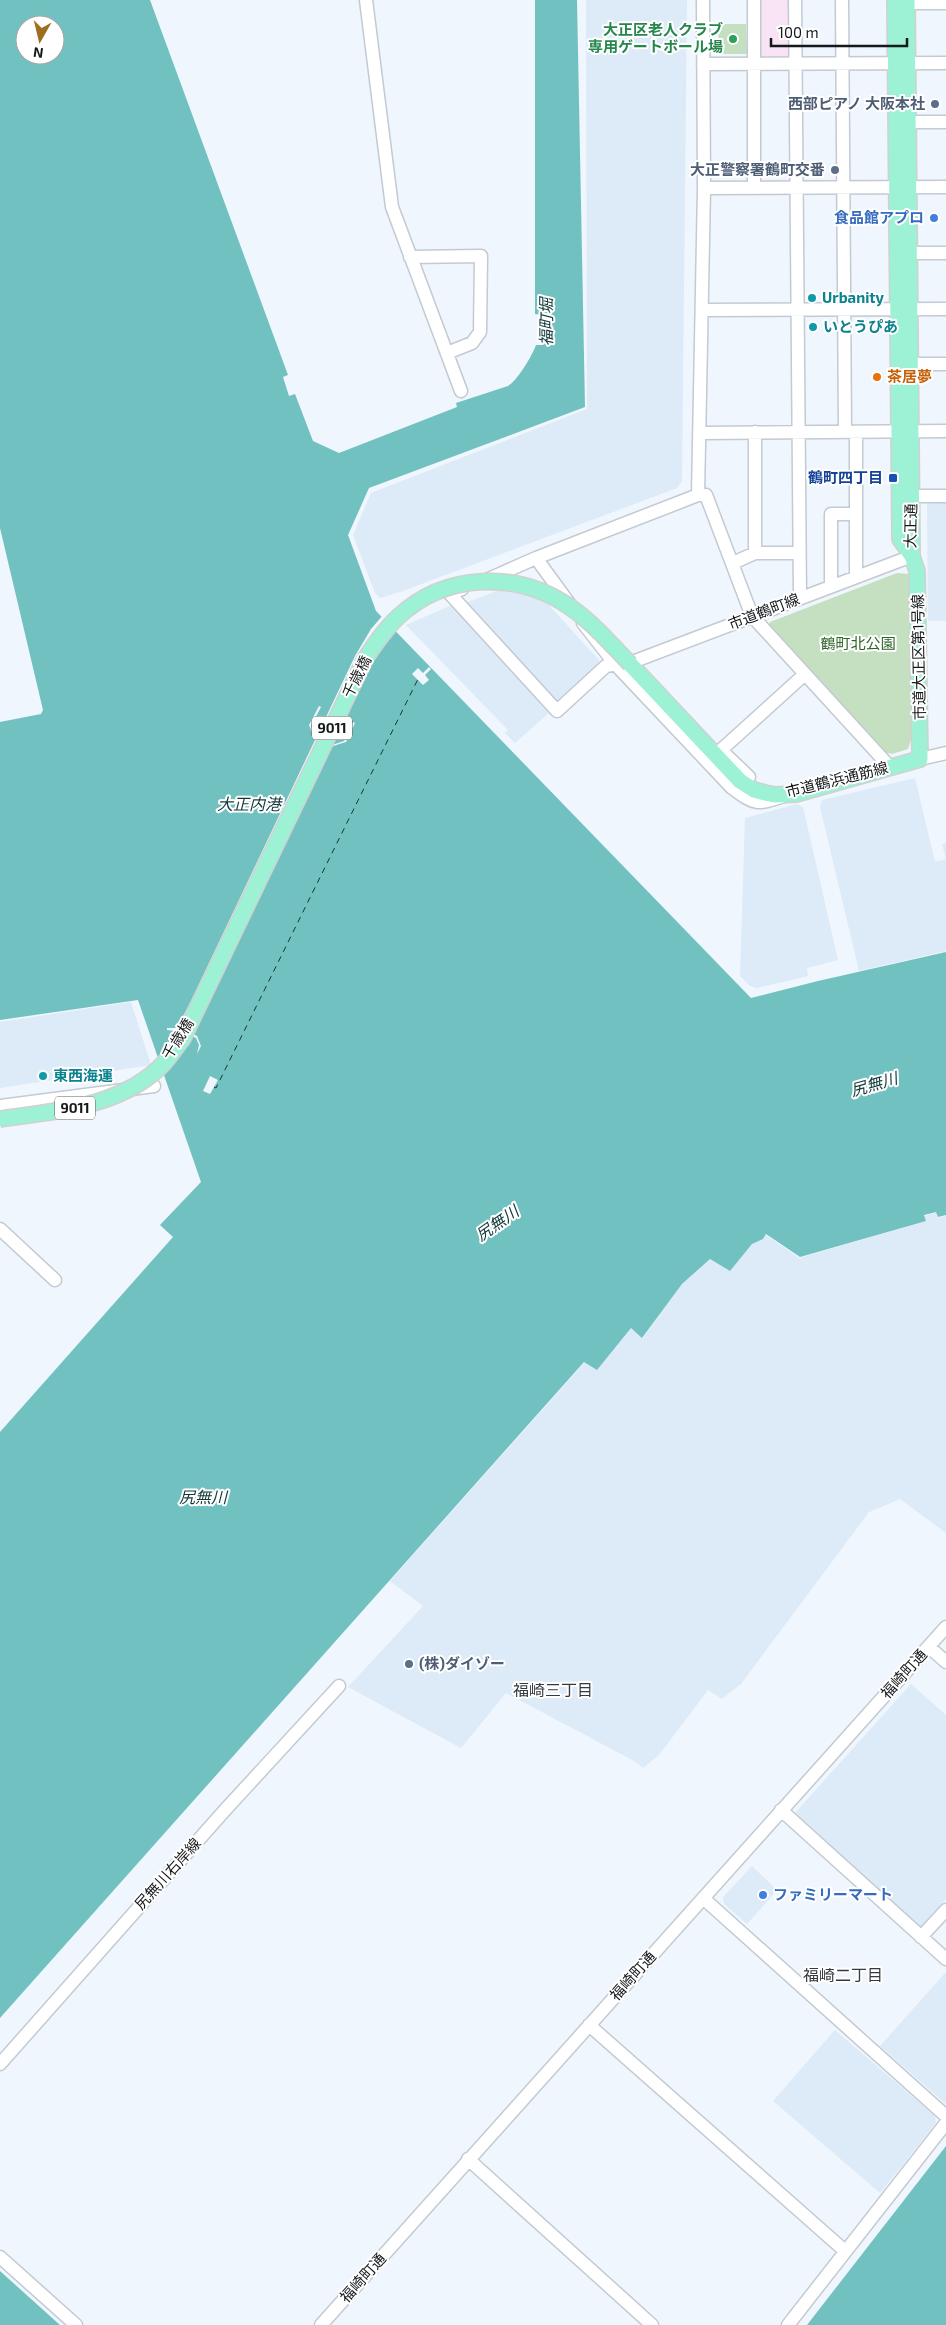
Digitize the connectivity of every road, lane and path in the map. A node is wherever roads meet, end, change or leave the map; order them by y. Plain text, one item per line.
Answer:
1 (366, 0) edge
2 (702, 0) edge
3 (754, 0) edge
4 (795, 0) edge
5 (842, 0) edge
6 (901, 2) edge
7 (946, 3) edge
8 (901, 63) junction
9 (946, 63) edge
10 (703, 64) junction
11 (754, 64) junction
12 (796, 64) junction
13 (842, 64) junction
14 (908, 122) junction
15 (946, 122) edge
16 (946, 187) edge
17 (704, 188) junction
18 (754, 188) junction
19 (797, 188) junction
20 (842, 188) junction
21 (903, 188) junction
22 (911, 253) junction
23 (946, 253) edge
24 (410, 257) junction
25 (798, 309) junction
26 (844, 309) junction
27 (946, 309) edge
28 (702, 310) junction
29 (904, 310) junction
30 (447, 353) junction
31 (910, 364) junction
32 (946, 364) edge
33 (461, 391) dead end
34 (905, 431) junction
35 (946, 431) edge
36 (755, 432) junction
37 (798, 432) junction
38 (850, 432) junction
39 (699, 433) junction
40 (698, 495) junction
41 (911, 496) junction
42 (946, 496) edge
43 (856, 514) junction
44 (755, 553) junction
45 (799, 553) junction
46 (912, 556) junction
47 (536, 558) junction
48 (733, 563) junction
49 (856, 576) junction
50 (831, 585) junction
51 (800, 598) junction
52 (752, 616) junction
53 (635, 661) junction
54 (615, 664) junction
55 (805, 674) junction
56 (721, 750) junction
57 (946, 753) edge
58 (920, 759) junction
59 (890, 767) junction
60 (752, 783) junction
61 (785, 795) junction
62 (154, 1086) dead end
63 (0, 1106) edge
64 (0, 1119) edge
65 (0, 1229) edge
66 (55, 1280) dead end
67 (946, 1627) edge
68 (929, 1647) junction
69 (946, 1662) edge
70 (339, 1686) dead end
71 (781, 1810) junction
72 (703, 1898) junction
73 (946, 1910) edge
74 (921, 1937) junction
75 (946, 1959) edge
76 (589, 2025) junction
77 (0, 2064) edge
78 (946, 2116) edge
79 (946, 2123) edge
80 (468, 2160) junction
81 (845, 2251) junction
82 (0, 2257) edge
83 (76, 2325) edge
84 (320, 2325) edge
85 (652, 2325) edge
86 (788, 2325) edge

1 - 24 street
2 - 10 street
3 - 11 street
4 - 12 street
5 - 13 street
6 - 7 street
6 - 8 main road, 大正通
8 - 9 street
8 - 13 street
8 - 14 main road, 大正通
8 - 21 main road, 大正通
10 - 11 street
10 - 17 street
11 - 12 street
11 - 18 street
12 - 13 street
12 - 19 street
13 - 20 street
14 - 15 street
14 - 21 main road, 大正通
16 - 21 street
17 - 18 street
17 - 28 street
18 - 19 street
19 - 20 street
19 - 25 street
20 - 21 street
20 - 26 street
21 - 22 main road, 大正通
21 - 29 main road, 大正通
22 - 23 street
22 - 29 main road, 大正通
24 - 30 street
24 - 30 street
25 - 26 street
25 - 28 street
25 - 37 street
26 - 29 street
26 - 38 street
27 - 29 street
28 - 39 street
29 - 31 main road, 大正通
29 - 34 main road, 大正通
30 - 33 street
31 - 32 street
31 - 34 main road, 大正通
34 - 35 street
34 - 38 street
34 - 41 main road, 大正通
34 - 46 main road, 大正通
36 - 37 street
36 - 39 street
36 - 44 street
37 - 38 street
37 - 45 street
38 - 43 street
39 - 40 street
40 - 47 street
40 - 48 street
41 - 42 street
41 - 46 main road, 大正通
43 - 49 street
43 - 50 street
44 - 45 street
44 - 48 street
45 - 51 street
46 - 49 street, 市道鶴町線
46 - 58 main road, 市道大正区第1号線
47 - 54 street
47 - 54 street
48 - 52 street
49 - 50 street, 市道鶴町線
50 - 51 street, 市道鶴町線
51 - 52 street, 市道鶴町線
52 - 53 street, 市道鶴町線
52 - 55 street
53 - 54 street, 市道鶴町線
53 - 56 street
54 - 61 street
55 - 56 street
55 - 59 street
56 - 60 street
57 - 58 street
58 - 59 main road, 市道鶴浜通筋線
59 - 61 main road, 市道鶴浜通筋線
60 - 61 main road, 市道鶴浜通筋線
60 - 64 main road, 千歳橋 / 9011, bridge
62 - 63 street
65 - 66 street
67 - 68 street, 福崎町通
68 - 69 street
68 - 71 street, 福崎町通
70 - 77 street, 尻無川右岸線
71 - 72 street, 福崎町通
71 - 74 street
72 - 76 street, 福崎町通
72 - 78 street
73 - 74 street
74 - 75 street
76 - 80 street, 福崎町通
76 - 81 street
79 - 81 street
80 - 84 street, 福崎町通
80 - 85 street
81 - 86 street
82 - 83 street

